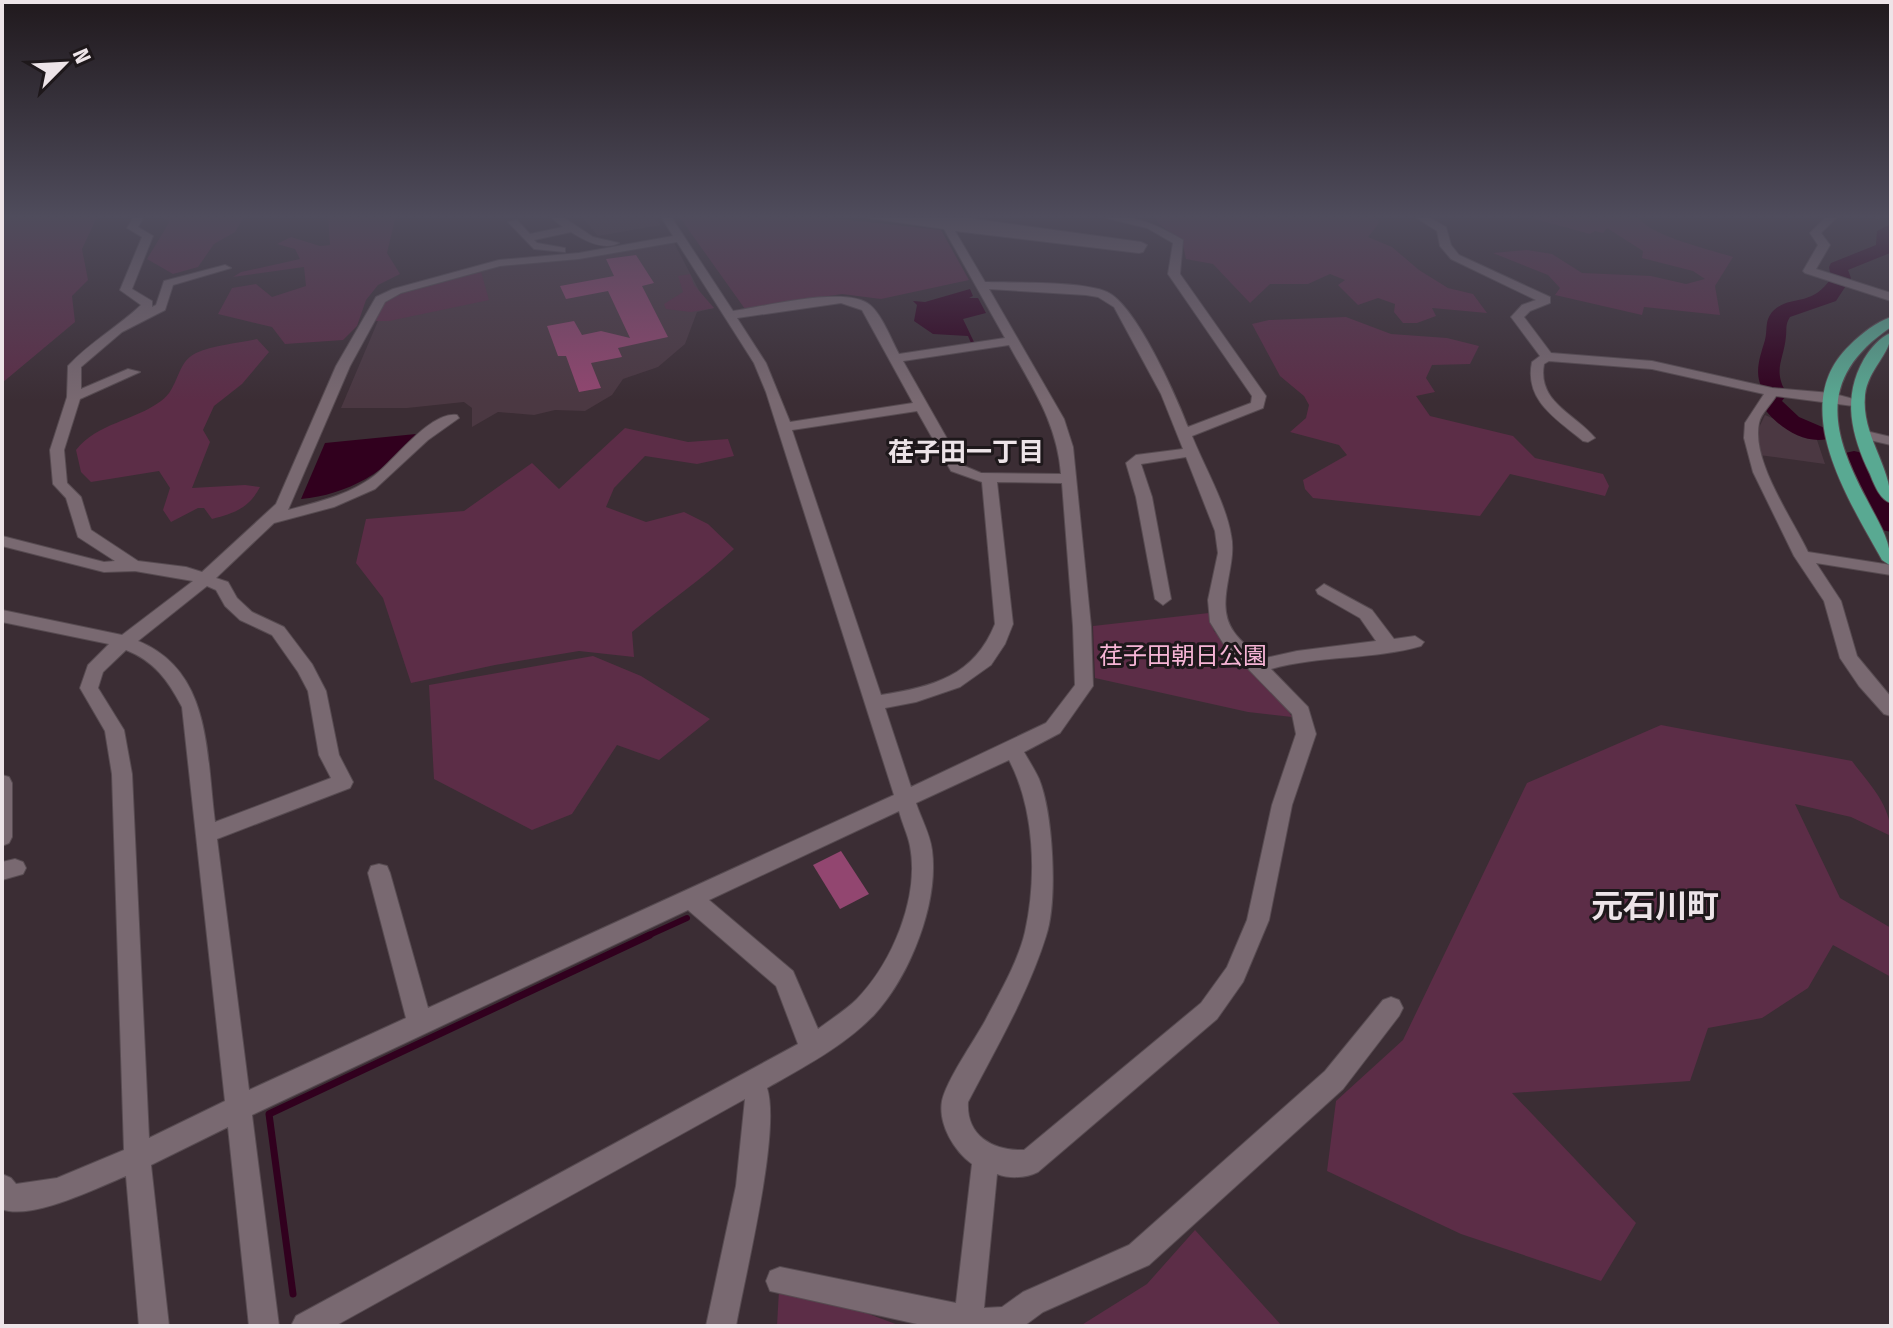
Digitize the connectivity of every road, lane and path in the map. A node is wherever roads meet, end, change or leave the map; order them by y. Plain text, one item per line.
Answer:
1 (131, 277) edge
2 (191, 277) edge
3 (448, 277) edge
4 (705, 277) edge
5 (976, 277) edge
6 (1176, 277) edge
7 (1497, 277) edge
8 (1830, 277) edge
9 (980, 285) junction
10 (1891, 297) edge
11 (729, 315) junction
12 (1891, 321) edge
13 (125, 325) junction
14 (1891, 337) edge
15 (1011, 341) junction
16 (1547, 357) junction
17 (895, 358) junction
18 (133, 372) dead end
19 (1779, 393) junction
20 (74, 397) junction
21 (1831, 397) junction
22 (1856, 404) junction
23 (921, 406) junction
24 (452, 418) dead end
25 (786, 427) junction
26 (1862, 434) junction
27 (1588, 438) dead end
28 (1891, 441) edge
29 (1188, 443) junction
30 (989, 477) junction
31 (1069, 479) junction
32 (1891, 498) edge
33 (271, 519) junction
34 (2, 541) edge
35 (1802, 556) junction
36 (1891, 560) edge
37 (135, 566) junction
38 (1891, 570) edge
39 (206, 578) junction
40 (1324, 590) dead end
41 (1163, 599) dead end
42 (2, 616) edge
43 (125, 642) junction
44 (1415, 642) dead end
45 (1390, 647) junction
46 (1258, 666) junction
47 (875, 703) junction
48 (1891, 709) edge
49 (1013, 749) junction
50 (2, 783) edge
51 (907, 798) junction
52 (206, 834) junction
53 (2, 837) edge
54 (379, 873) dead end
55 (690, 898) junction
56 (1391, 1008) dead end
57 (420, 1024) junction
58 (811, 1050) junction
59 (753, 1084) junction
60 (238, 1108) junction
61 (986, 1157) junction
62 (137, 1158) junction
63 (5, 1198) edge
64 (780, 1281) dead end
65 (968, 1320) junction
66 (154, 1326) edge
67 (264, 1326) edge
68 (306, 1326) edge
69 (721, 1326) edge

1 - 13 street
2 - 13 street
3 - 33 street
4 - 11 street
5 - 9 street
6 - 29 street
7 - 16 street
8 - 10 street
9 - 15 street
9 - 29 street
11 - 17 street
11 - 25 street
12 - 21 main road
13 - 20 street
14 - 22 main road
15 - 17 street
15 - 31 street
16 - 19 street
16 - 27 street
17 - 23 street
18 - 20 street
19 - 21 street
19 - 35 street
20 - 37 street
21 - 22 street
21 - 36 main road
22 - 26 main road
23 - 25 street
23 - 30 street
24 - 33 street
25 - 47 street
26 - 28 street
26 - 32 main road
29 - 41 street
29 - 46 street
30 - 31 street
30 - 47 street
31 - 49 street
33 - 39 street
34 - 37 street
35 - 38 street
35 - 48 street
37 - 39 street
39 - 43 street
39 - 52 street
40 - 45 street
42 - 43 street
43 - 52 street
43 - 62 street
44 - 45 street
45 - 46 street
46 - 61 street
47 - 51 street
49 - 51 street
49 - 61 street
50 - 53 street
51 - 55 street
51 - 58 street
52 - 60 street
54 - 57 street
55 - 57 street
55 - 58 street
56 - 65 street
57 - 60 street
58 - 59 street
59 - 68 street
59 - 69 street
60 - 62 street
60 - 67 street
61 - 65 street
62 - 63 street
62 - 66 street
64 - 65 street

